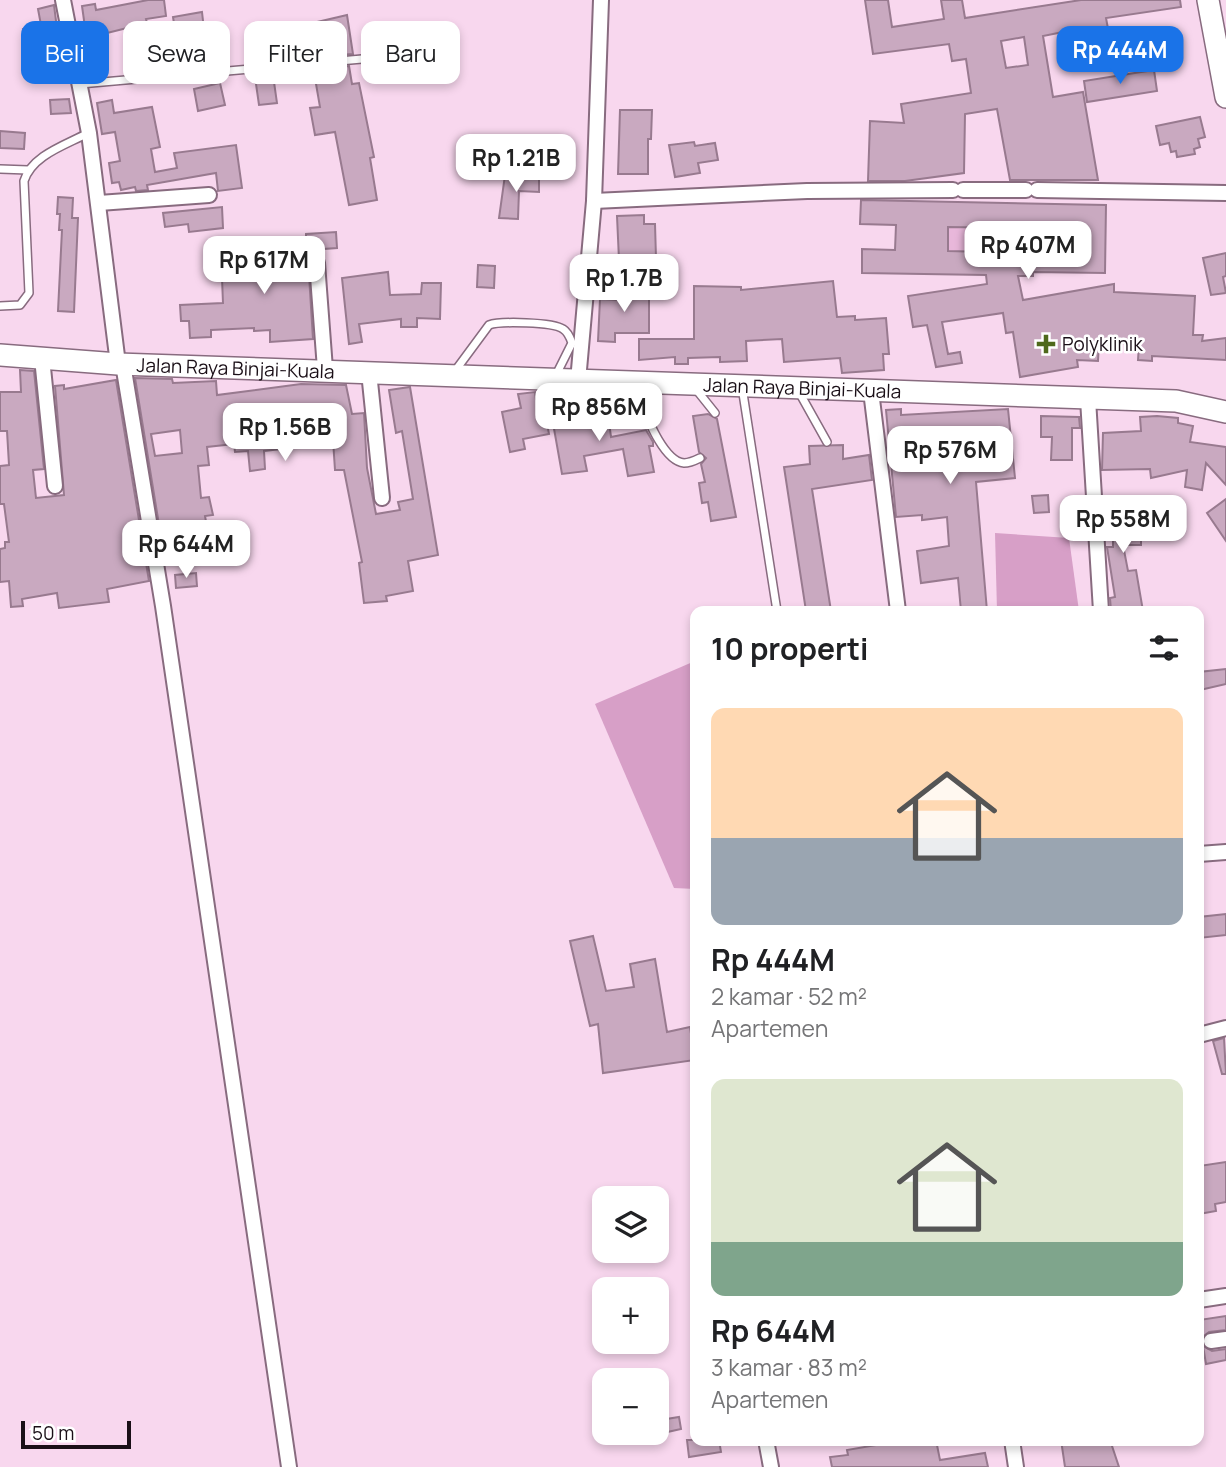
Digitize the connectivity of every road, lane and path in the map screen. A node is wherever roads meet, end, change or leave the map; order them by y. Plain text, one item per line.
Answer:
1 (64, 0) edge
2 (601, 0) edge
3 (1208, 0) edge
4 (68, 21) edge
5 (361, 59) edge
6 (109, 81) edge
7 (79, 84) edge
8 (1226, 97) edge
9 (89, 133) junction
10 (0, 169) edge
11 (27, 170) junction
12 (1226, 193) edge
13 (209, 195) dead end
14 (594, 201) junction
15 (99, 203) junction
16 (317, 263) dead end
17 (0, 306) edge
18 (0, 355) edge
19 (42, 358) junction
20 (120, 364) junction
21 (325, 369) junction
22 (369, 372) junction
23 (451, 377) junction
24 (554, 380) junction
25 (578, 381) junction
26 (632, 383) junction
27 (693, 385) junction
28 (742, 386) junction
29 (796, 388) junction
30 (871, 391) junction
31 (1088, 398) junction
32 (1226, 412) edge
33 (715, 413) dead end
34 (827, 442) dead end
35 (700, 458) dead end
36 (55, 486) dead end
37 (382, 498) dead end
38 (776, 606) edge
39 (897, 606) edge
40 (1101, 606) edge
41 (1226, 852) edge
42 (1204, 854) edge
43 (1226, 1028) edge
44 (1204, 1034) edge
45 (1226, 1296) edge
46 (1204, 1299) edge
47 (767, 1446) edge
48 (1013, 1446) edge
49 (289, 1467) edge
50 (771, 1467) edge
51 (1016, 1467) edge

1 - 4 street
2 - 14 street
3 - 8 main road
5 - 6 lane
7 - 9 street
9 - 11 lane
9 - 15 street
10 - 11 lane
11 - 17 lane
12 - 14 street
13 - 15 street
14 - 25 street
15 - 20 street
16 - 21 street
18 - 19 main road, Jalan Raya Binjai-Kuala
19 - 20 main road, Jalan Raya Binjai-Kuala
19 - 36 street
20 - 21 main road, Jalan Raya Binjai-Kuala
20 - 49 street
21 - 22 main road, Jalan Raya Binjai-Kuala
22 - 23 main road, Jalan Raya Binjai-Kuala
22 - 37 street
23 - 24 main road, Jalan Raya Binjai-Kuala
23 - 24 lane
24 - 25 main road, Jalan Raya Binjai-Kuala
25 - 26 main road, Jalan Raya Binjai-Kuala
26 - 27 main road, Jalan Raya Binjai-Kuala
26 - 35 lane
27 - 28 main road, Jalan Raya Binjai-Kuala
27 - 33 lane
28 - 29 main road, Jalan Raya Binjai-Kuala
28 - 38 lane
29 - 30 main road, Jalan Raya Binjai-Kuala
29 - 34 lane
30 - 31 main road, Jalan Raya Binjai-Kuala
30 - 39 street
31 - 32 main road, Jalan Raya Binjai-Kuala
31 - 40 street
41 - 42 street
43 - 44 street
45 - 46 street
47 - 50 street
48 - 51 street

